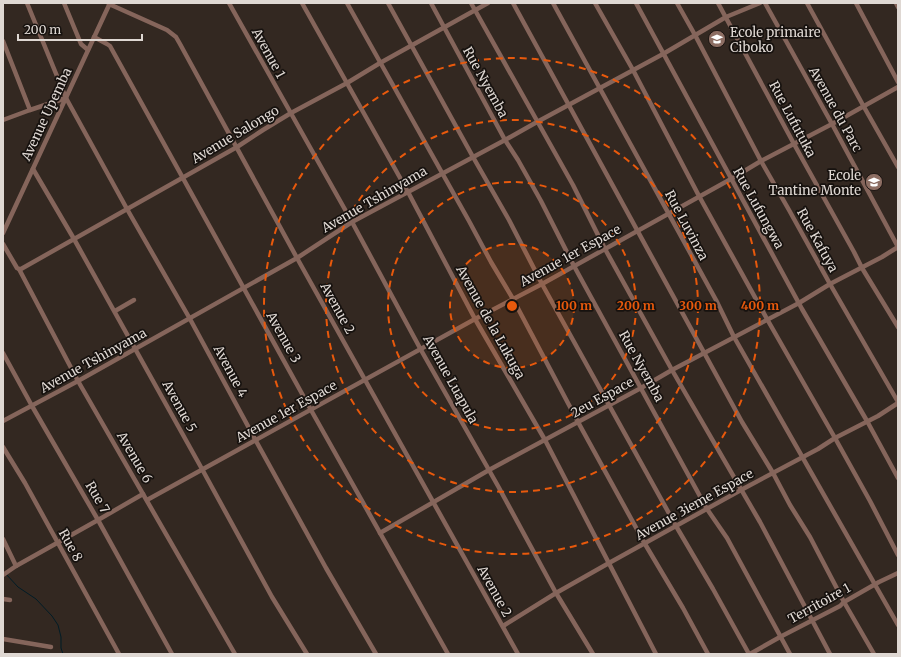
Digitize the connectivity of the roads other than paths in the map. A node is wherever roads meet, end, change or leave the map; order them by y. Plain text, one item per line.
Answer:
1 (27, 3) edge
2 (64, 3) edge
3 (109, 3) edge
4 (229, 3) edge
5 (302, 3) edge
6 (347, 3) edge
7 (388, 3) edge
8 (431, 3) edge
9 (471, 3) edge
10 (488, 3) edge
11 (513, 3) edge
12 (553, 3) edge
13 (595, 3) edge
14 (636, 3) edge
15 (677, 3) edge
16 (718, 3) edge
17 (760, 3) edge
18 (765, 3) edge
19 (807, 3) edge
20 (856, 3) edge
21 (896, 3) edge
22 (898, 8) edge
23 (475, 10) junction
24 (726, 17) junction
25 (444, 27) junction
26 (695, 35) junction
27 (94, 37) junction
28 (3, 41) edge
29 (412, 46) junction
30 (88, 50) junction
31 (663, 54) junction
32 (380, 63) junction
33 (633, 70) junction
34 (898, 82) edge
35 (347, 83) junction
36 (898, 87) edge
37 (600, 88) junction
38 (66, 98) junction
39 (569, 104) junction
40 (864, 107) junction
41 (30, 110) junction
42 (291, 113) junction
43 (3, 120) edge
44 (537, 122) junction
45 (832, 124) junction
46 (506, 140) junction
47 (794, 144) junction
48 (238, 147) junction
49 (473, 158) junction
50 (761, 161) junction
51 (898, 166) edge
52 (33, 169) junction
53 (442, 174) junction
54 (183, 178) junction
55 (731, 179) junction
56 (408, 192) junction
57 (699, 196) junction
58 (127, 209) junction
59 (668, 214) junction
60 (352, 222) junction
61 (637, 231) junction
62 (3, 233) edge
63 (74, 239) junction
64 (3, 244) edge
65 (898, 247) edge
66 (606, 248) junction
67 (298, 258) junction
68 (574, 266) junction
69 (862, 268) junction
70 (19, 269) junction
71 (542, 284) junction
72 (830, 284) junction
73 (244, 288) junction
74 (513, 299) junction
75 (134, 300) dead end
76 (799, 303) junction
77 (114, 312) junction
78 (190, 319) junction
79 (767, 319) junction
80 (475, 320) junction
81 (898, 327) edge
82 (734, 337) junction
83 (135, 349) junction
84 (421, 350) junction
85 (3, 353) edge
86 (704, 353) junction
87 (672, 370) junction
88 (365, 380) junction
89 (78, 381) junction
90 (641, 388) junction
91 (898, 403) edge
92 (609, 405) junction
93 (32, 406) junction
94 (311, 410) junction
95 (3, 421) edge
96 (867, 421) junction
97 (578, 422) junction
98 (835, 438) junction
99 (545, 440) junction
100 (256, 441) junction
101 (3, 447) edge
102 (803, 457) junction
103 (202, 469) junction
104 (489, 470) junction
105 (773, 473) junction
106 (898, 478) edge
107 (741, 490) junction
108 (144, 494) junction
109 (147, 500) junction
110 (433, 502) junction
111 (707, 509) junction
112 (98, 520) junction
113 (676, 526) junction
114 (380, 533) junction
115 (3, 539) edge
116 (57, 543) junction
117 (645, 544) junction
118 (898, 555) edge
119 (609, 563) junction
120 (16, 566) junction
121 (898, 573) edge
122 (3, 575) edge
123 (875, 585) junction
124 (556, 593) junction
125 (3, 599) edge
126 (10, 600) dead end
127 (844, 602) junction
128 (812, 620) junction
129 (898, 625) edge
130 (503, 626) junction
131 (780, 636) junction
132 (3, 639) edge
133 (51, 647) dead end
134 (119, 654) edge
135 (172, 654) edge
136 (236, 654) edge
137 (307, 654) edge
138 (376, 654) edge
139 (448, 654) edge
140 (518, 654) edge
141 (593, 654) edge
142 (656, 654) edge
143 (708, 654) edge
144 (750, 654) edge
145 (790, 654) edge
146 (830, 654) edge
147 (874, 654) edge

1 - 38 street, Avenue 4
2 - 30 street
3 - 27 street, Avenue Upemba
3 - 48 street, Avenue 2
4 - 42 street, Avenue 1
5 - 35 street, Avenue de la Lukuga
6 - 32 street
7 - 29 street
8 - 25 street, Rue Nyemba
9 - 23 street
10 - 23 street, Avenue Salongo
11 - 39 street
12 - 37 street, Rue Luvinza
13 - 33 street
14 - 31 street, Rue Lufungwa
15 - 26 street, Rue Kafuya
16 - 24 street, Rue Lufutuka
17 - 24 street, Avenue Tshinyama
18 - 45 street, Avenue du Parc
19 - 40 street
20 - 34 street
21 - 22 street
23 - 25 street, Avenue Salongo
23 - 44 street
24 - 26 street, Avenue Tshinyama
24 - 47 street, Rue Lufutuka
25 - 29 street, Avenue Salongo
25 - 46 street, Rue Nyemba
26 - 31 street, Avenue Tshinyama
26 - 50 street, Rue Kafuya
27 - 30 street, Avenue Upemba
27 - 54 street, Avenue 3
28 - 41 street
29 - 32 street, Avenue Salongo
29 - 49 street
30 - 38 street, Avenue Upemba
31 - 33 street, Avenue Tshinyama
31 - 55 street, Rue Lufungwa
32 - 35 street, Avenue Salongo
32 - 53 street
33 - 37 street, Avenue Tshinyama
33 - 57 street
35 - 42 street, Avenue Salongo
35 - 56 street, Avenue de la Lukuga
36 - 40 street, Avenue 1er Espace
37 - 39 street, Avenue Tshinyama
37 - 59 street, Rue Luvinza
38 - 41 street
38 - 52 street, Avenue Upemba
38 - 58 street, Avenue 4
39 - 44 street, Avenue Tshinyama
39 - 61 street
40 - 45 street, Avenue 1er Espace
40 - 51 street
41 - 43 street
42 - 48 street, Avenue Salongo
42 - 60 street, Avenue Luapula
44 - 46 street, Avenue Tshinyama
44 - 66 street
45 - 47 street, Avenue 1er Espace
45 - 65 street, Avenue du Parc
46 - 49 street, Avenue Tshinyama
46 - 68 street, Rue Nyemba
47 - 50 street, Avenue 1er Espace
47 - 69 street, Rue Lufutuka
48 - 54 street, Avenue Salongo
48 - 67 street, Avenue 2
49 - 53 street, Avenue Tshinyama
49 - 71 street
50 - 55 street, Avenue 1er Espace
50 - 72 street, Rue Kafuya
52 - 62 street, Avenue Upemba
52 - 63 street, Avenue 5
53 - 56 street, Avenue Tshinyama
53 - 74 street
54 - 58 street, Avenue Salongo
54 - 73 street, Avenue 3
55 - 57 street, Avenue 1er Espace
55 - 76 street, Rue Lufungwa
56 - 60 street, Avenue Tshinyama
56 - 80 street, Avenue de la Lukuga
57 - 59 street, Avenue 1er Espace
57 - 79 street
58 - 63 street, Avenue Salongo
58 - 78 street, Avenue 4
59 - 61 street, Avenue 1er Espace
59 - 82 street, Rue Luvinza
60 - 67 street, Avenue Tshinyama
60 - 84 street, Avenue Luapula
61 - 66 street, Avenue 1er Espace
61 - 86 street
63 - 70 street, Avenue Salongo
63 - 77 street, Avenue 5
64 - 70 street
65 - 69 street, 2eu Espace
66 - 68 street, Avenue 1er Espace
66 - 87 street
67 - 73 street, Avenue Tshinyama
67 - 88 street, Avenue 2
68 - 71 street, Avenue 1er Espace
68 - 90 street, Rue Nyemba
69 - 72 street, 2eu Espace
69 - 81 street, Rue Lufutuka
70 - 89 street, Avenue 6
71 - 74 street, Avenue 1er Espace
71 - 92 street
72 - 76 street, 2eu Espace
72 - 91 street, Rue Kafuya
73 - 78 street, Avenue Tshinyama
73 - 94 street, Avenue 3
74 - 80 street, Avenue 1er Espace
74 - 97 street
75 - 77 street
76 - 79 street, 2eu Espace
76 - 96 street, Rue Lufungwa
77 - 83 street, Avenue 5
78 - 83 street, Avenue Tshinyama
78 - 100 street, Avenue 4
79 - 82 street, 2eu Espace
79 - 98 street
80 - 84 street, Avenue 1er Espace
80 - 99 street, Avenue de la Lukuga
82 - 86 street, 2eu Espace
82 - 102 street, Rue Luvinza
83 - 89 street, Avenue Tshinyama
83 - 103 street, Avenue 5
84 - 88 street, Avenue 1er Espace
84 - 104 street, Avenue Luapula
85 - 93 street, Rue 7
86 - 87 street, 2eu Espace
86 - 105 street
87 - 90 street, 2eu Espace
87 - 107 street
88 - 94 street, Avenue 1er Espace
88 - 110 street, Avenue 2
89 - 93 street, Avenue Tshinyama
89 - 108 street, Avenue 6
90 - 92 street, 2eu Espace
90 - 111 street, Rue Nyemba
91 - 96 street, Avenue 3ieme Espace
92 - 97 street, 2eu Espace
92 - 113 street
93 - 95 street, Avenue Tshinyama
93 - 112 street, Rue 7
94 - 100 street, Avenue 1er Espace
94 - 114 street, Avenue 3
96 - 98 street, Avenue 3ieme Espace
96 - 106 street, Rue Lufungwa
97 - 99 street, 2eu Espace
97 - 117 street
98 - 102 street, Avenue 3ieme Espace
98 - 118 street
99 - 104 street, 2eu Espace
99 - 119 street, Avenue de la Lukuga
100 - 103 street, Avenue 1er Espace
100 - 138 street, Avenue 4
101 - 116 street, Rue 8
102 - 105 street, Avenue 3ieme Espace
102 - 123 street, Rue Luvinza
103 - 109 street, Avenue 1er Espace
103 - 137 street, Avenue 5
104 - 110 street, 2eu Espace
104 - 124 street, Avenue Luapula
105 - 107 street, Avenue 3ieme Espace
105 - 127 street
107 - 111 street, Avenue 3ieme Espace
107 - 128 street
108 - 109 street, Avenue 6
108 - 112 street
109 - 136 street, Avenue 6
110 - 114 street, 2eu Espace
110 - 130 street, Avenue 2
111 - 113 street, Avenue 3ieme Espace
111 - 131 street, Rue Nyemba
112 - 116 street
112 - 135 street, Rue 7
113 - 117 street, Avenue 3ieme Espace
113 - 144 street
114 - 139 street, Avenue 3
115 - 120 street
116 - 120 street
116 - 134 street, Rue 8
117 - 119 street, Avenue 3ieme Espace
117 - 143 street
119 - 124 street, Avenue 3ieme Espace
119 - 142 street, Avenue de la Lukuga
120 - 122 street
121 - 123 street, Territoire 1
123 - 127 street, Territoire 1
123 - 129 street, Rue Luvinza
124 - 130 street, Avenue 3ieme Espace
124 - 141 street, Avenue Luapula
125 - 126 street
127 - 128 street, Territoire 1
127 - 147 street
128 - 131 street, Territoire 1
128 - 146 street
130 - 140 street, Avenue 2
131 - 144 street, Territoire 1
131 - 145 street, Rue Nyemba
132 - 133 street

